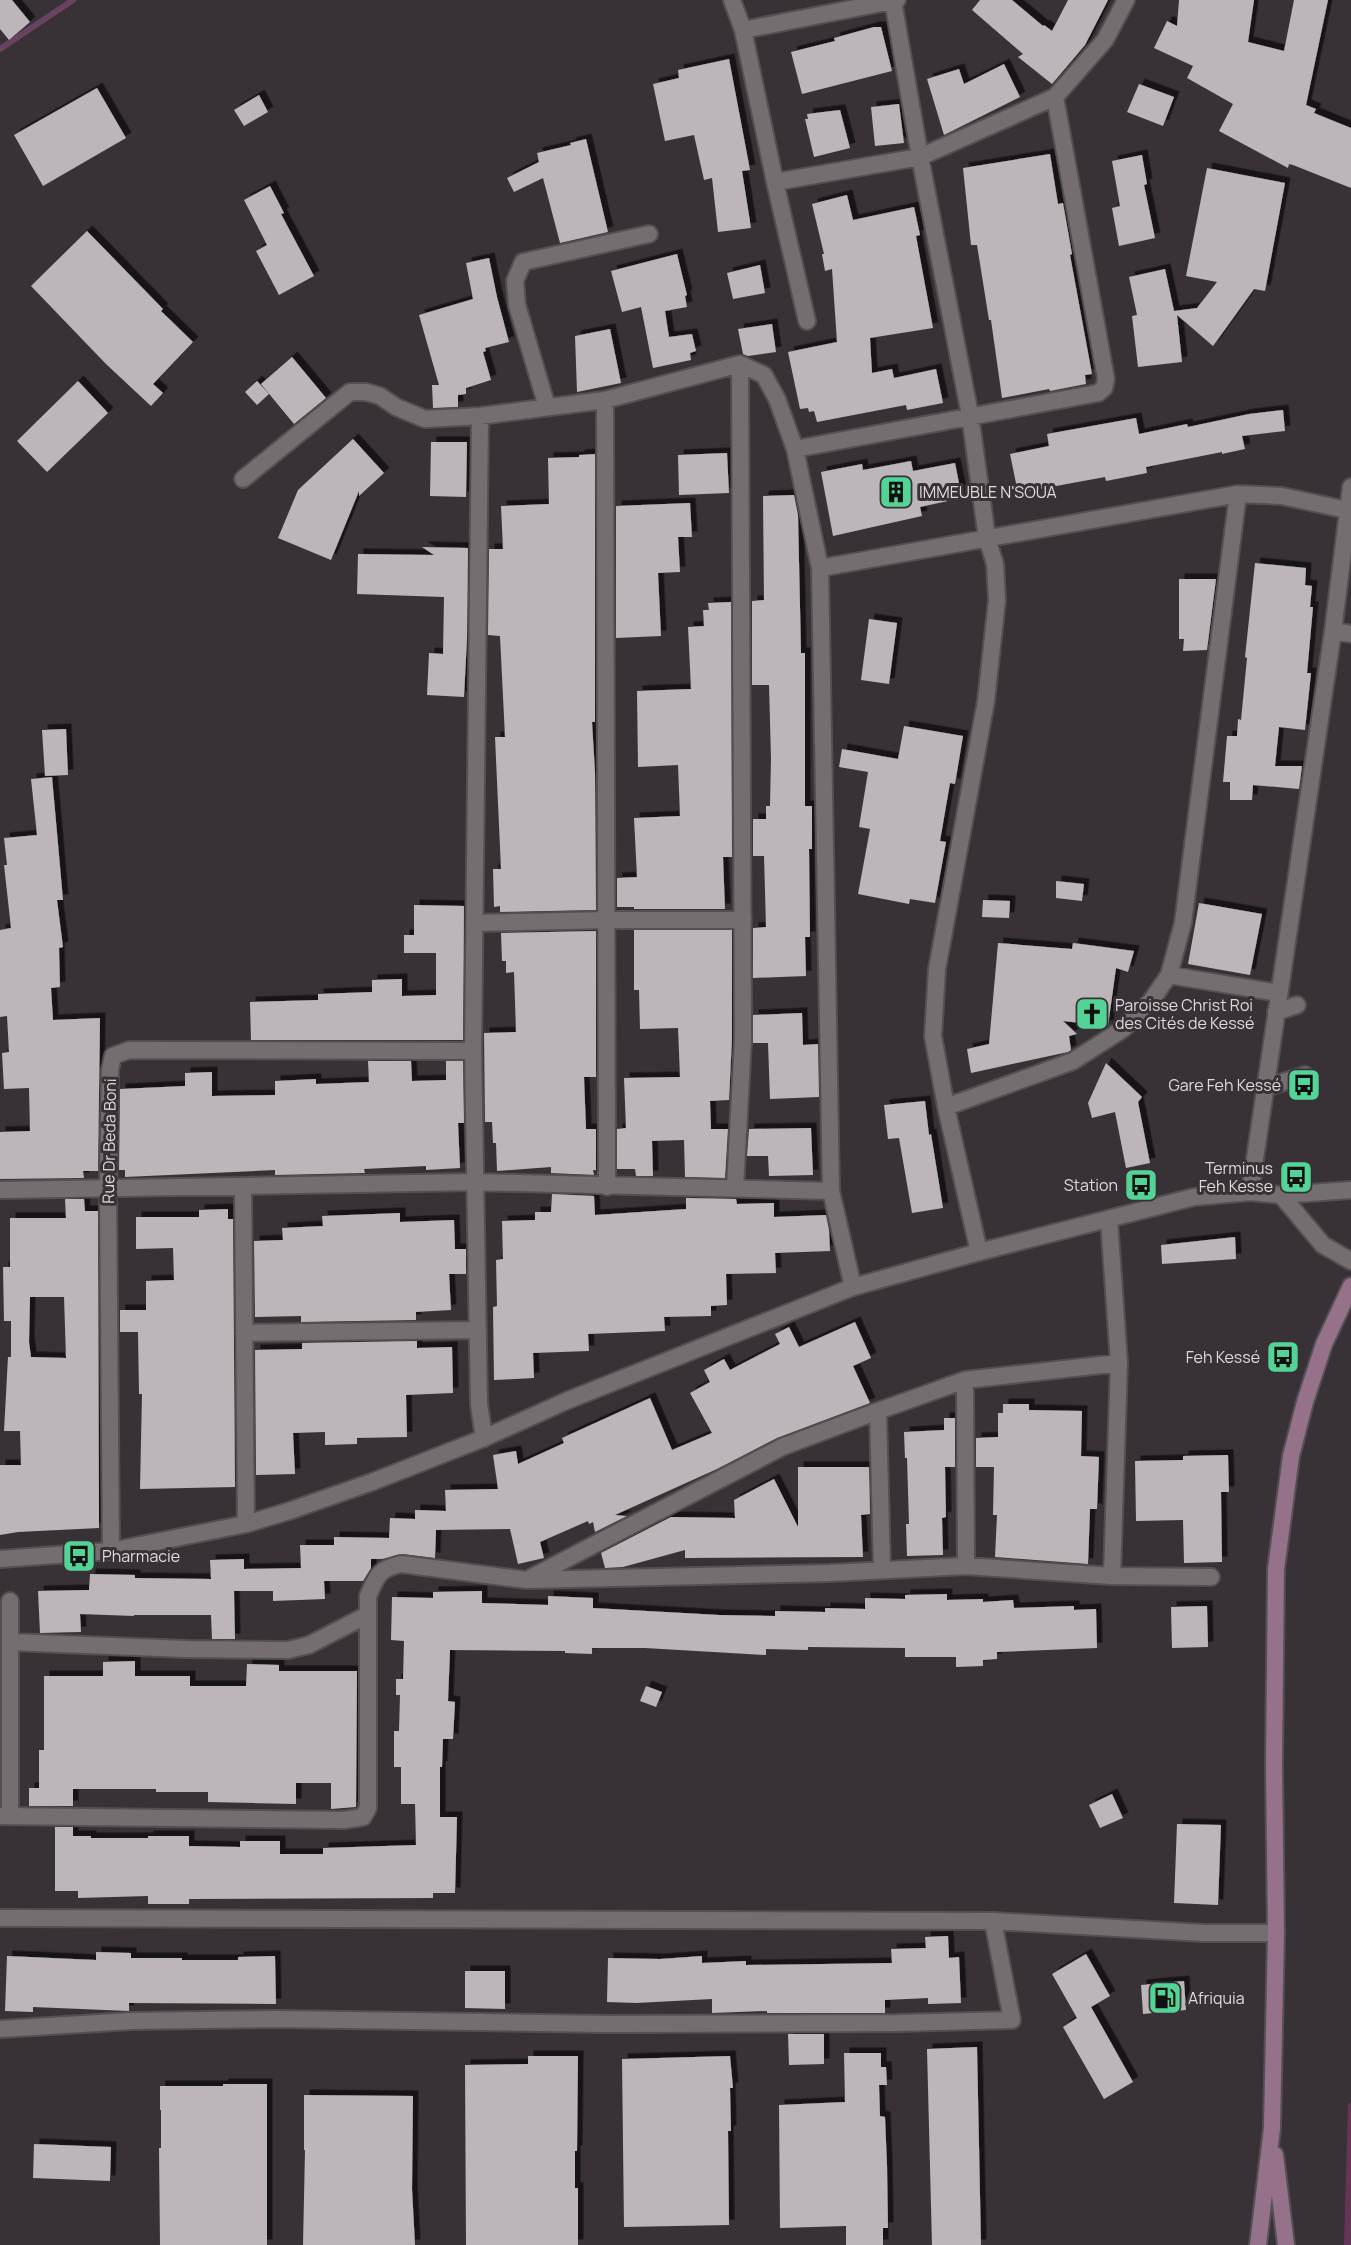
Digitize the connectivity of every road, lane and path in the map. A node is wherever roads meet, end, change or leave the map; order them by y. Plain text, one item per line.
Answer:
1 (732, 0) edge
2 (1126, 0) edge
3 (895, 1) edge
4 (743, 30) junction
5 (1055, 97) junction
6 (920, 157) junction
7 (775, 182) junction
8 (649, 234) dead end
9 (807, 321) dead end
10 (740, 364) junction
11 (605, 400) junction
12 (547, 407) junction
13 (970, 415) junction
14 (480, 416) junction
15 (795, 449) junction
16 (243, 479) dead end
17 (1351, 487) edge
18 (1238, 494) junction
19 (1347, 510) junction
20 (987, 538) junction
21 (820, 568) junction
22 (1333, 631) junction
23 (1351, 634) edge
24 (607, 920) junction
25 (743, 920) junction
26 (475, 923) junction
27 (1169, 975) junction
28 (1279, 993) junction
29 (1298, 1005) dead end
30 (1276, 1012) junction
31 (473, 1052) junction
32 (1305, 1075) dead end
33 (1265, 1088) junction
34 (946, 1107) junction
35 (474, 1182) junction
36 (243, 1187) junction
37 (607, 1187) junction
38 (735, 1188) junction
39 (108, 1189) junction
40 (0, 1190) edge
41 (1351, 1190) edge
42 (831, 1191) junction
43 (1250, 1192) junction
44 (1281, 1195) junction
45 (1109, 1220) junction
46 (979, 1252) junction
47 (1351, 1260) edge
48 (1351, 1286) edge
49 (853, 1287) junction
50 (478, 1330) junction
51 (244, 1333) junction
52 (1119, 1363) junction
53 (965, 1380) junction
54 (878, 1411) junction
55 (484, 1438) junction
56 (246, 1524) junction
57 (111, 1551) junction
58 (0, 1559) edge
59 (966, 1566) junction
60 (882, 1570) junction
61 (1112, 1576) junction
62 (1211, 1577) dead end
63 (527, 1580) junction
64 (10, 1601) dead end
65 (366, 1615) junction
66 (10, 1642) junction
67 (5, 1816) edge
68 (0, 1918) edge
69 (993, 1921) junction
70 (1276, 1933) junction
71 (0, 2029) edge
72 (1272, 2128) junction
73 (1258, 2245) edge
74 (1286, 2245) edge

1 - 4 street
2 - 5 street
3 - 4 street
3 - 6 street
4 - 7 street
5 - 6 street
5 - 13 street
6 - 7 street
6 - 13 street
7 - 9 street
8 - 12 street
10 - 11 street
10 - 15 street
10 - 25 street
11 - 12 street
11 - 24 street
12 - 14 street
13 - 15 street
13 - 20 street
14 - 16 street
14 - 26 street
15 - 21 street
17 - 19 street
18 - 19 street
18 - 20 street
18 - 27 street
19 - 22 street
20 - 21 street
20 - 34 street
21 - 42 street
22 - 23 street
22 - 28 street
24 - 25 street
24 - 26 street
24 - 37 street
25 - 38 street
26 - 31 street
27 - 28 street
27 - 34 street
28 - 30 street
29 - 30 street
30 - 33 street
31 - 35 street
31 - 39 street, Rue Dr Beda Boni
32 - 33 street
33 - 43 street
34 - 46 street
35 - 36 street
35 - 37 street
35 - 50 street
36 - 39 street
36 - 51 street
37 - 38 street
38 - 42 street
39 - 40 street
39 - 57 street, Rue Dr Beda Boni
41 - 44 street
42 - 49 street
43 - 44 street
43 - 45 street
44 - 47 street
45 - 46 street
45 - 52 street
46 - 49 street
48 - 70 main road
49 - 55 street
50 - 51 street
50 - 55 street
51 - 56 street
52 - 53 street
52 - 61 street
53 - 54 street
53 - 59 street
54 - 60 street
54 - 63 street
55 - 56 street
56 - 57 street
57 - 58 street
59 - 60 street
59 - 61 street
60 - 63 street
61 - 62 street
63 - 65 street
64 - 66 street
65 - 66 street
65 - 67 street
66 - 67 street
68 - 69 street
69 - 70 street
69 - 71 street
70 - 72 main road
72 - 73 main road
72 - 74 main road

